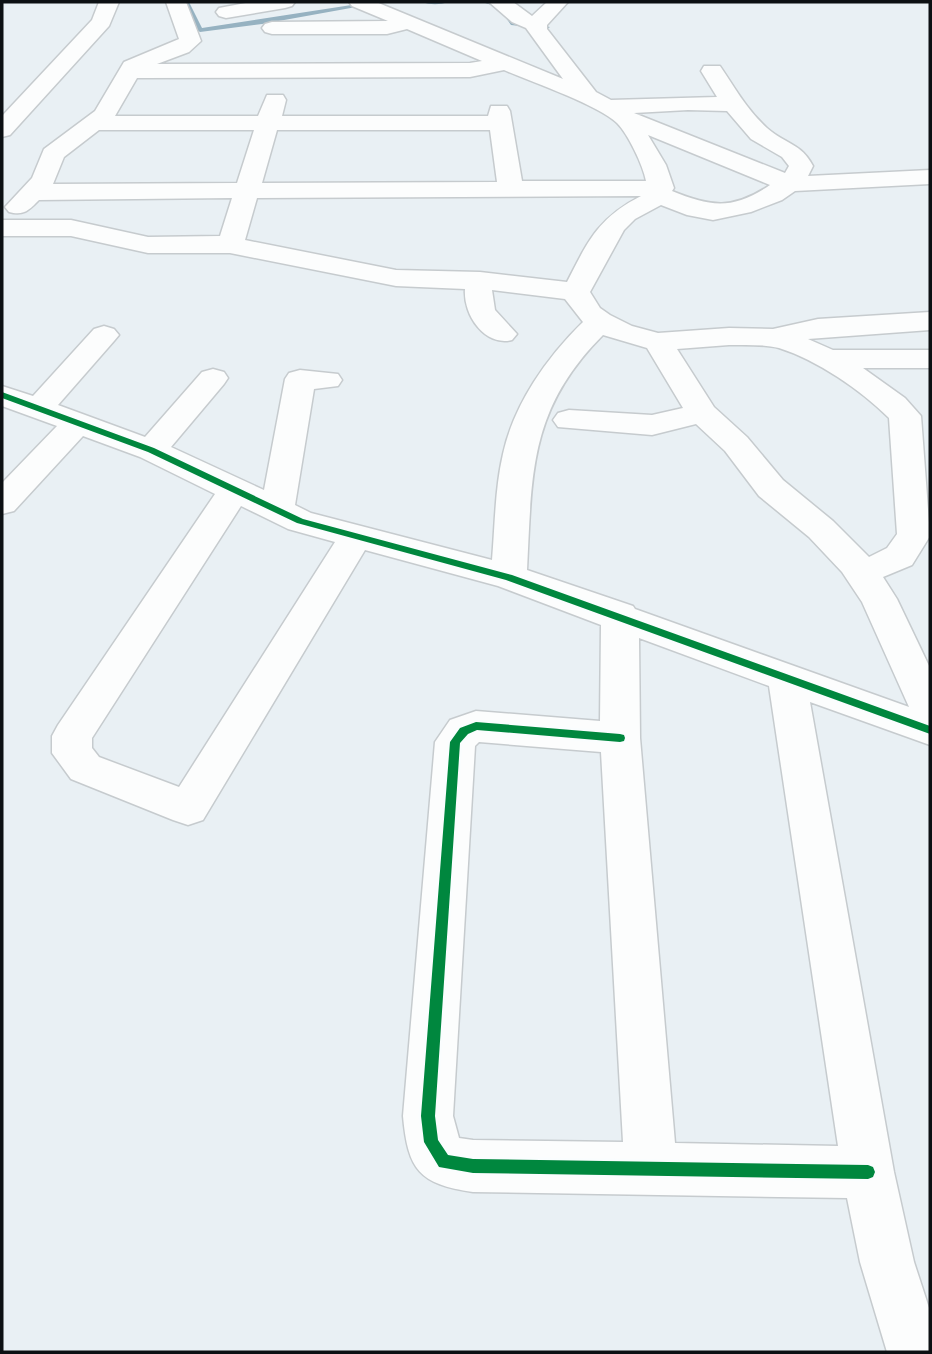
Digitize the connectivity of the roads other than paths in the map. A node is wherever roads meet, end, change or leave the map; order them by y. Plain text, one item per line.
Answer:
1 (109, 2) edge
2 (176, 2) edge
3 (285, 2) edge
4 (359, 2) edge
5 (499, 2) edge
6 (558, 2) edge
7 (226, 12) dead end
8 (409, 23) junction
9 (536, 24) junction
10 (272, 28) dead end
11 (503, 63) junction
12 (284, 70) junction
13 (129, 71) junction
14 (712, 71) dead end
15 (732, 104) junction
16 (608, 108) junction
17 (95, 123) junction
18 (268, 124) junction
19 (2, 130) edge
20 (15, 151) edge
21 (53, 154) junction
22 (930, 177) edge
23 (789, 184) junction
24 (511, 189) junction
25 (249, 190) junction
26 (34, 191) junction
27 (660, 191) junction
28 (2, 226) edge
29 (230, 245) junction
30 (480, 281) junction
31 (576, 292) junction
32 (930, 321) edge
33 (599, 323) junction
34 (502, 334) dead end
35 (104, 335) dead end
36 (774, 338) junction
37 (658, 342) junction
38 (824, 359) junction
39 (930, 359) edge
40 (213, 378) dead end
41 (327, 380) dead end
42 (2, 395) edge
43 (40, 407) junction
44 (702, 413) junction
45 (569, 420) dead end
46 (79, 422) junction
47 (151, 450) junction
48 (234, 491) junction
49 (2, 503) edge
50 (277, 512) junction
51 (356, 536) junction
52 (861, 571) junction
53 (509, 577) junction
54 (620, 615) junction
55 (787, 680) junction
56 (930, 709) edge
57 (930, 730) edge
58 (620, 738) junction
59 (652, 1169) junction
60 (868, 1172) junction
61 (915, 1352) edge

1 - 19 street
2 - 13 street
3 - 7 street
4 - 8 street
5 - 9 street
6 - 9 street
8 - 10 street
8 - 11 street
9 - 16 street
11 - 12 street
11 - 16 street
12 - 13 street
12 - 18 street
13 - 17 street
14 - 15 street
15 - 16 street
15 - 23 street
16 - 23 street
16 - 27 street
17 - 18 street
17 - 21 street
18 - 24 street
18 - 25 street
20 - 21 street
21 - 26 street
22 - 23 street
23 - 27 street
24 - 25 street
24 - 27 street
25 - 26 street
25 - 29 street
26 - 28 street
27 - 31 street
28 - 29 street
29 - 30 street
30 - 31 street
30 - 34 street
31 - 33 street
32 - 36 street
33 - 37 street
33 - 53 street
35 - 43 street
36 - 37 street
36 - 38 street
37 - 44 street
38 - 39 street
38 - 52 street
40 - 47 street
41 - 50 street
42 - 43 street
43 - 46 street
44 - 45 street
44 - 52 street
46 - 47 street
46 - 49 street
47 - 48 street
48 - 50 street
48 - 51 street
50 - 51 street
51 - 53 street
52 - 56 street
53 - 54 street
54 - 55 street
54 - 58 street
55 - 57 street
55 - 60 street
58 - 59 street
58 - 59 street
59 - 60 street
60 - 61 street

